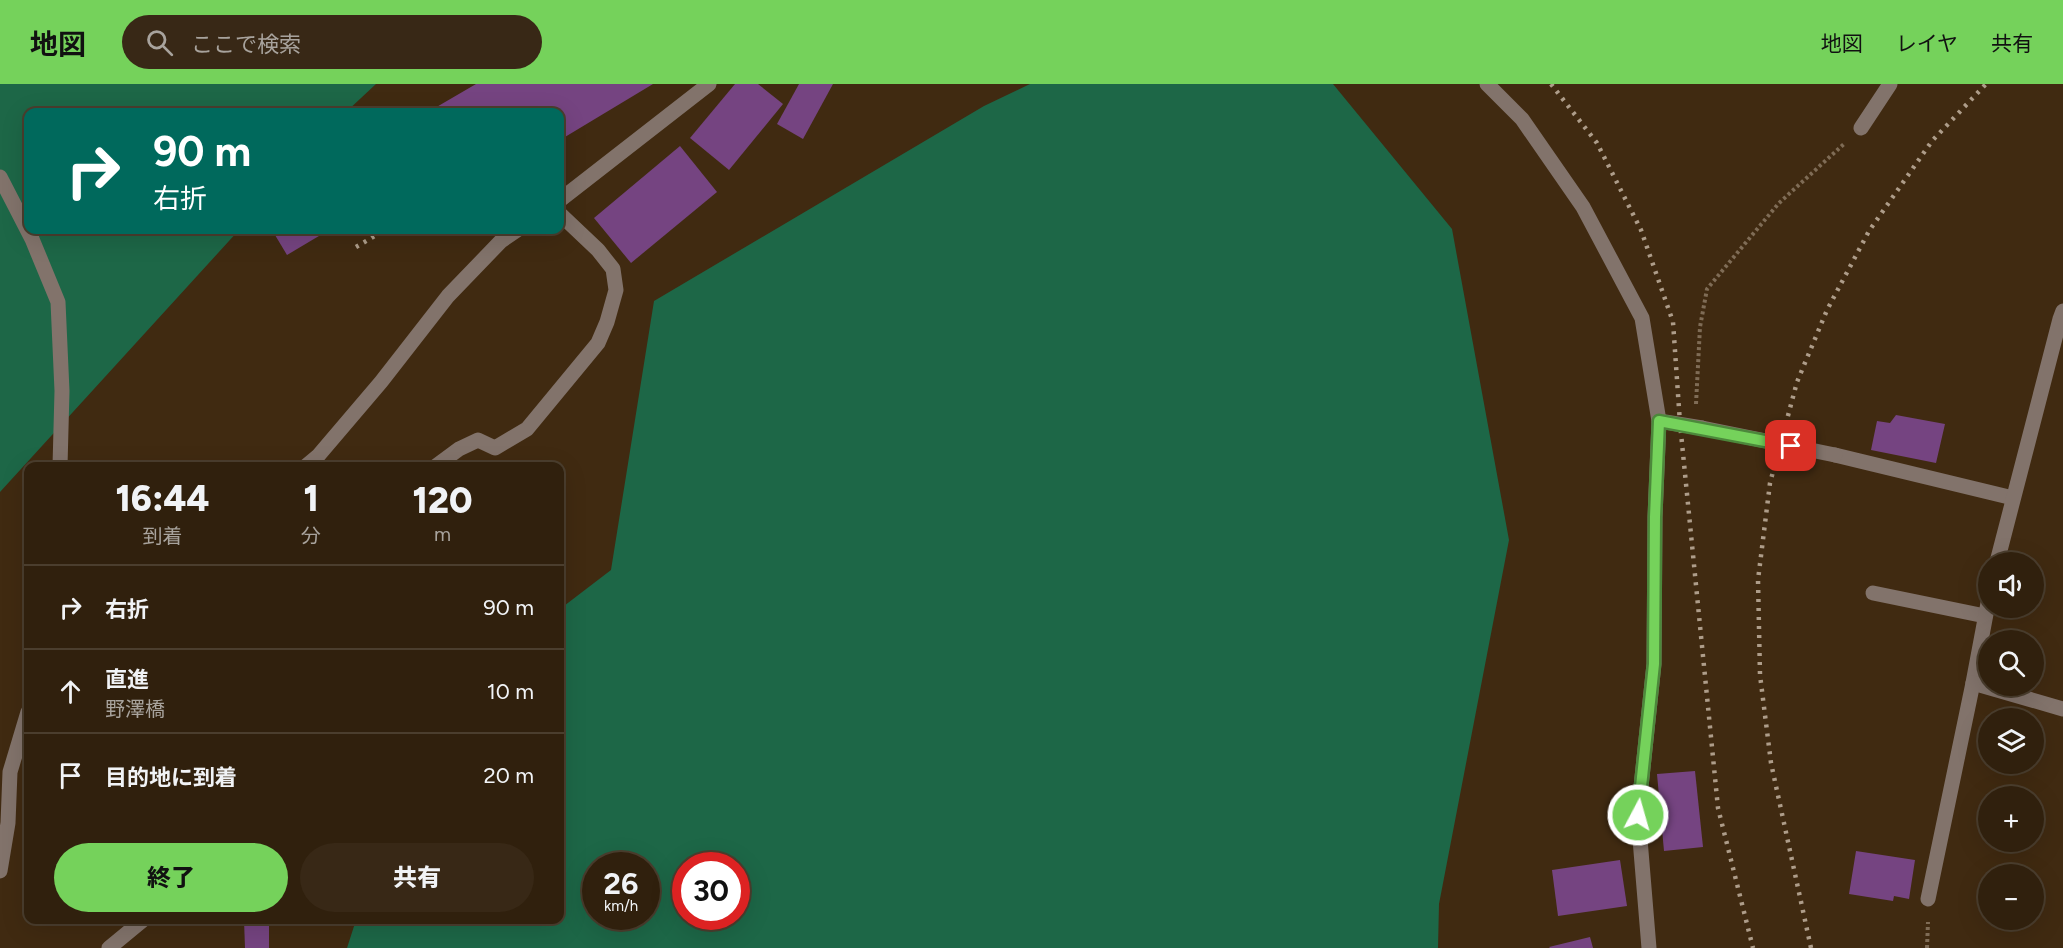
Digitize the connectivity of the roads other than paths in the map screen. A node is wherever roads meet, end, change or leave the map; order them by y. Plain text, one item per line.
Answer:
1 (709, 84) edge
2 (1487, 84) edge
3 (1890, 84) edge
4 (1861, 128) road end
5 (0, 177) edge
6 (564, 197) edge
7 (564, 218) edge
8 (24, 224) edge
9 (29, 234) edge
10 (512, 234) edge
11 (2063, 311) edge
12 (1659, 421) junction
13 (60, 462) edge
14 (311, 462) edge
15 (441, 462) edge
16 (2013, 498) junction
17 (1999, 552) edge
18 (1873, 593) dead end
19 (1978, 615) edge
20 (1985, 618) edge
21 (1973, 683) junction
22 (2063, 709) edge
23 (24, 725) edge
24 (0, 871) edge
25 (1928, 899) dead end
26 (138, 924) edge
27 (109, 948) edge
28 (1649, 948) edge

1 - 6 street
2 - 12 street
3 - 4 street
5 - 8 street
7 - 15 street
9 - 13 street
10 - 14 street
11 - 16 street
12 - 16 street, bridge
12 - 28 street
16 - 17 street
18 - 19 street
20 - 21 street
21 - 22 street
21 - 25 street
23 - 24 street
26 - 27 street

